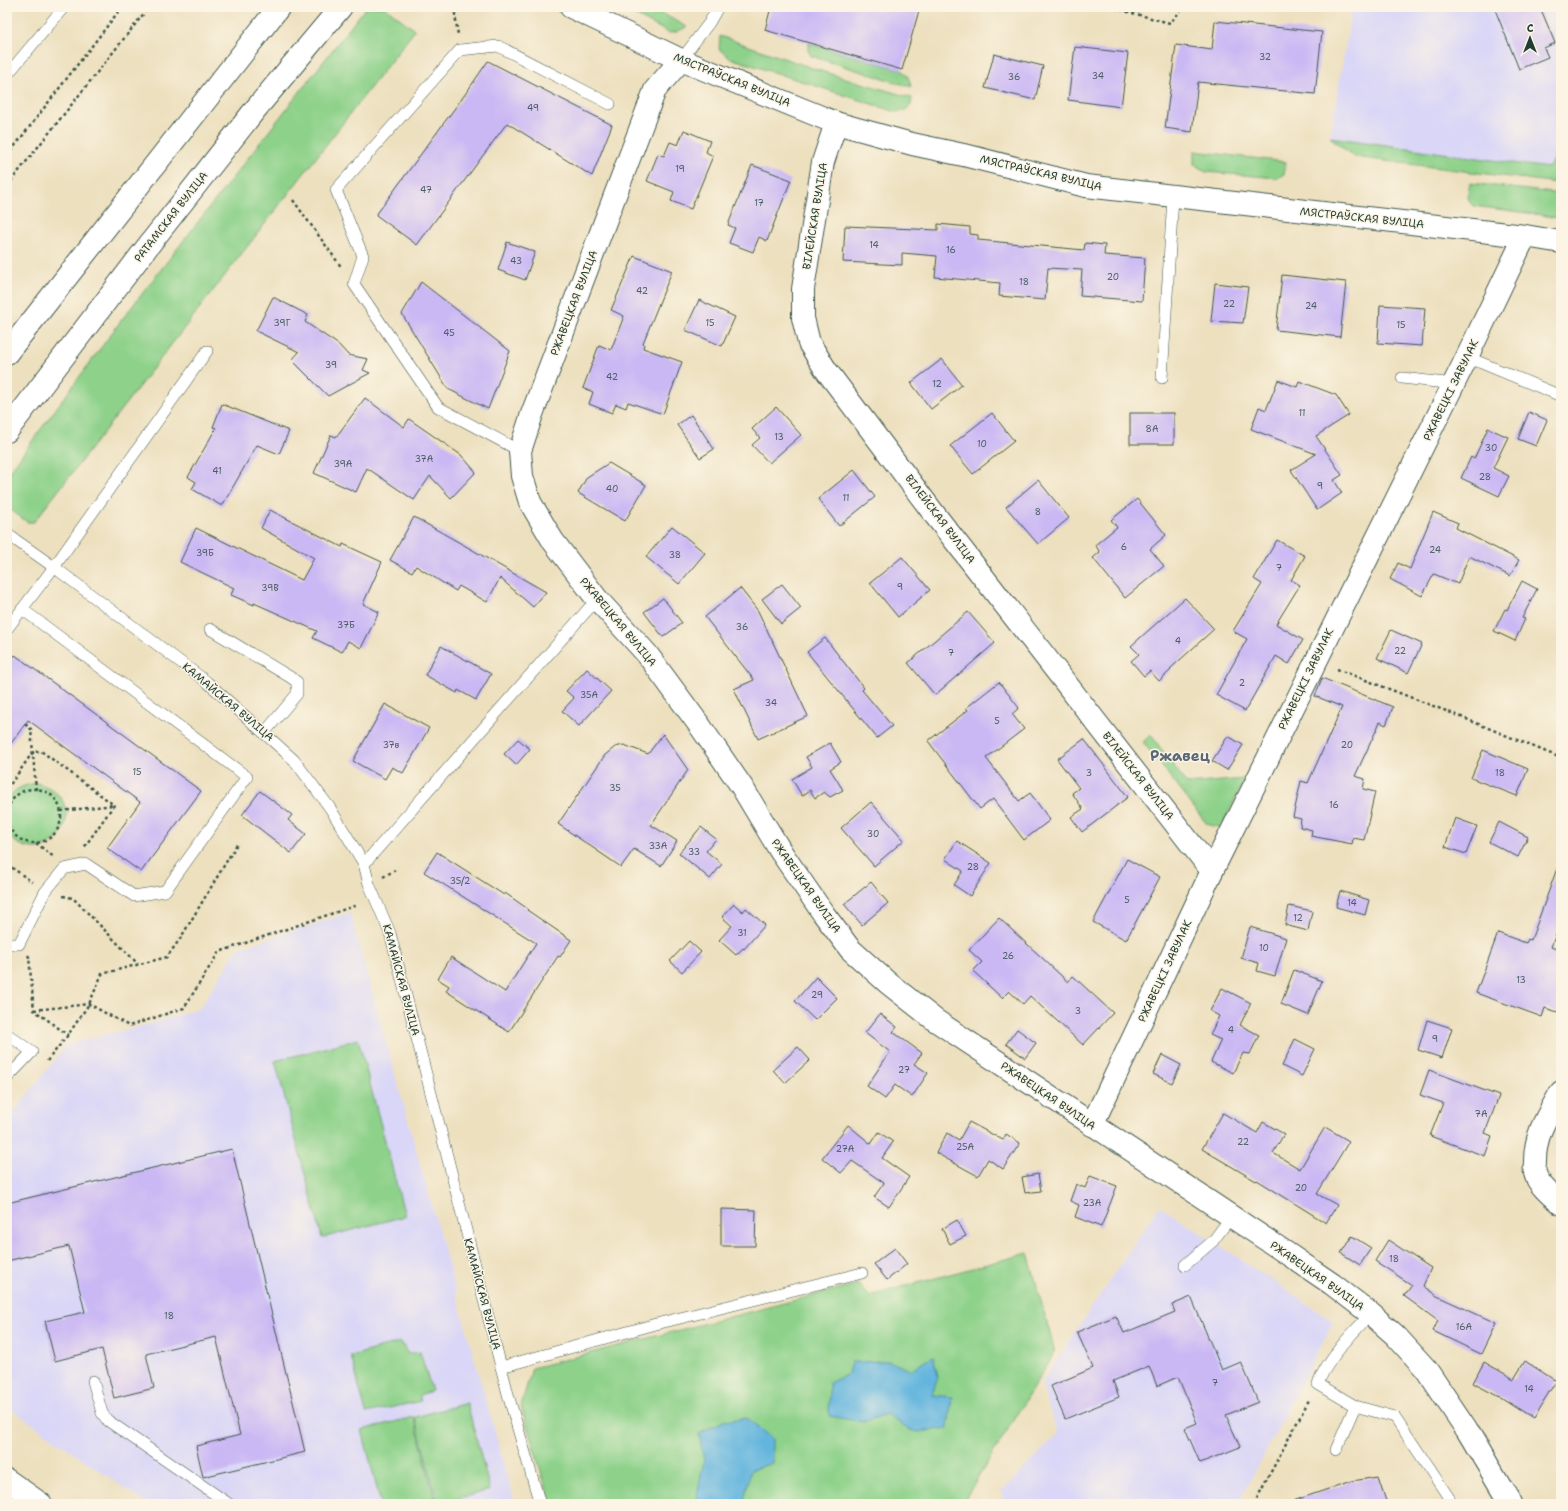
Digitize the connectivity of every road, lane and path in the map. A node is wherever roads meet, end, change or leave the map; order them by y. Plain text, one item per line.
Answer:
1 (64, 7) edge
2 (122, 7) edge
3 (149, 7) edge
4 (279, 7) edge
5 (341, 7) edge
6 (454, 7) edge
7 (571, 7) edge
8 (718, 7) edge
9 (1109, 7) edge
10 (1184, 7) edge
11 (1310, 7) edge
12 (1314, 9) dead end
13 (460, 50) junction
14 (681, 60) junction
15 (7, 75) edge
16 (610, 104) dead end
17 (836, 123) junction
18 (7, 156) edge
19 (7, 186) edge
20 (1173, 197) junction
21 (293, 200) dead end
22 (1524, 236) junction
23 (1561, 242) edge
24 (354, 284) junction
25 (207, 351) dead end
26 (7, 353) edge
27 (1467, 357) junction
28 (1162, 378) dead end
29 (1402, 378) dead end
30 (1454, 384) junction
31 (1561, 396) edge
32 (7, 431) edge
33 (520, 451) junction
34 (7, 534) edge
35 (54, 566) junction
36 (597, 599) junction
37 (22, 609) junction
38 (7, 629) edge
39 (210, 629) dead end
40 (1315, 660) junction
41 (25, 724) dead end
42 (264, 732) junction
43 (33, 752) junction
44 (1561, 758) edge
45 (7, 789) edge
46 (36, 790) junction
47 (114, 805) junction
48 (60, 811) junction
49 (9, 829) edge
50 (36, 843) junction
51 (237, 844) dead end
52 (55, 858) dead end
53 (7, 864) edge
54 (86, 864) junction
55 (364, 864) junction
56 (1212, 871) junction
57 (45, 892) junction
58 (357, 905) dead end
59 (7, 944) edge
60 (19, 944) junction
61 (139, 964) junction
62 (89, 1004) junction
63 (34, 1010) junction
64 (7, 1034) edge
65 (68, 1035) junction
66 (32, 1052) junction
67 (7, 1078) edge
68 (1561, 1092) edge
69 (1092, 1125) junction
70 (1561, 1204) edge
71 (1231, 1217) junction
72 (1185, 1265) dead end
73 (862, 1273) dead end
74 (1371, 1314) junction
75 (501, 1367) junction
76 (93, 1381) dead end
77 (1318, 1384) junction
78 (1355, 1406) junction
79 (1336, 1450) dead end
80 (7, 1480) edge
81 (41, 1504) edge
82 (229, 1504) edge
83 (540, 1504) edge
84 (1254, 1504) edge
85 (1453, 1504) edge
86 (1511, 1504) edge

1 - 15 lane
2 - 18 path
3 - 19 path
4 - 26 street
5 - 32 street, РАТАМСКАЯ ВУЛІЦА
6 - 13 path
7 - 14 street, МЯСТРАЎСКАЯ ВУЛІЦА
8 - 14 lane
9 - 10 path
11 - 12 path
13 - 16 lane
13 - 24 lane
14 - 17 street, МЯСТРАЎСКАЯ ВУЛІЦА
14 - 33 street, РЖАВЕЦКАЯ ВУЛІЦА
17 - 20 street, МЯСТРАЎСКАЯ ВУЛІЦА
17 - 56 street, ВІЛЕЙСКАЯ ВУЛІЦА
20 - 22 street, МЯСТРАЎСКАЯ ВУЛІЦА
20 - 28 lane
21 - 24 path
22 - 23 street, МЯСТРАЎСКАЯ ВУЛІЦА
22 - 27 street, РЖАВЕЦКІ ЗАВУЛАК
24 - 33 lane
25 - 35 lane
27 - 30 street, РЖАВЕЦКІ ЗАВУЛАК
27 - 31 lane
29 - 30 lane
30 - 40 street, РЖАВЕЦКІ ЗАВУЛАК
33 - 36 street, РЖАВЕЦКАЯ ВУЛІЦА
34 - 35 lane, КАМАЙСКАЯ ВУЛІЦА
35 - 37 lane
35 - 42 lane, КАМАЙСКАЯ ВУЛІЦА
36 - 55 lane
36 - 69 street, РЖАВЕЦКАЯ ВУЛІЦА
37 - 38 lane
37 - 54 lane
39 - 42 lane
40 - 44 path
40 - 56 street, РЖАВЕЦКІ ЗАВУЛАК
41 - 43 path
42 - 55 lane, КАМАЙСКАЯ ВУЛІЦА
43 - 45 path
43 - 46 path
43 - 47 path
46 - 48 path
46 - 49 path
47 - 48 path
47 - 54 path
48 - 50 path
49 - 50 path
50 - 52 path
51 - 61 path
53 - 57 path
54 - 57 lane
55 - 75 lane, КАМАЙСКАЯ ВУЛІЦА
56 - 69 street, РЖАВЕЦКІ ЗАВУЛАК
57 - 60 lane
57 - 61 path
58 - 62 path
59 - 60 lane
60 - 63 path
61 - 62 path
62 - 63 path
62 - 65 path
63 - 65 path
64 - 66 lane
65 - 66 path
66 - 67 lane
68 - 70 street
69 - 71 street, РЖАВЕЦКАЯ ВУЛІЦА
71 - 72 lane
71 - 74 street, РЖАВЕЦКАЯ ВУЛІЦА
73 - 75 lane
74 - 77 lane
74 - 86 street, РЖАВЕЦКАЯ ВУЛІЦА
75 - 83 lane, КАМАЙСКАЯ ВУЛІЦА
76 - 82 lane
77 - 78 lane
77 - 84 path
78 - 79 lane
78 - 85 lane
80 - 81 street

